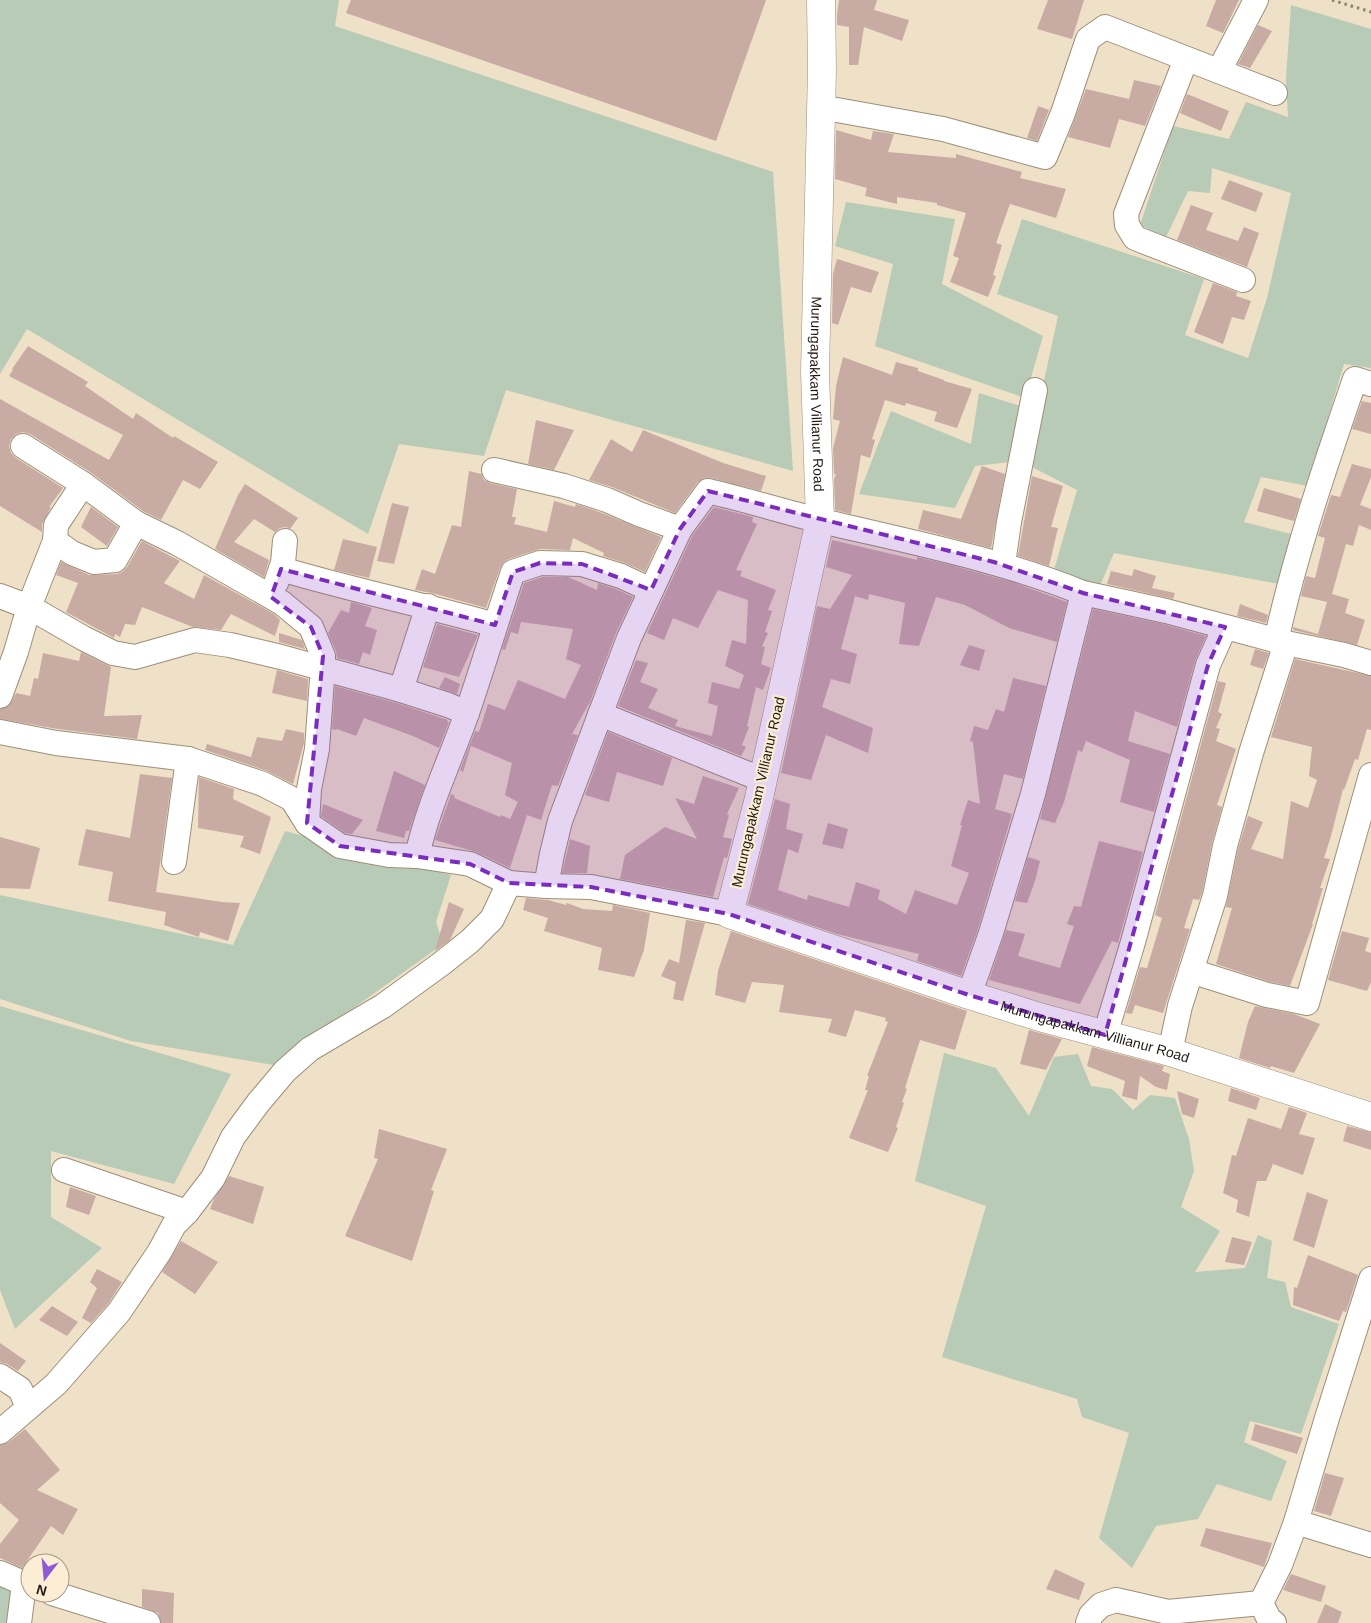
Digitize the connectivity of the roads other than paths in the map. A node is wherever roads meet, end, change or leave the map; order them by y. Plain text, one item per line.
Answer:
1 (821, 0) edge
2 (1256, 0) edge
3 (1186, 59) junction
4 (1219, 71) junction
5 (1275, 93) dead end
6 (820, 107) junction
7 (1243, 280) dead end
8 (1371, 384) edge
9 (1035, 390) dead end
10 (23, 446) dead end
11 (494, 470) dead end
12 (83, 484) junction
13 (820, 520) junction
14 (136, 524) junction
15 (680, 529) junction
16 (55, 541) junction
17 (285, 541) dead end
18 (1003, 564) junction
19 (281, 570) junction
20 (652, 590) junction
21 (1083, 593) junction
22 (0, 596) edge
23 (271, 597) junction
24 (428, 606) junction
25 (29, 607) junction
26 (494, 625) junction
27 (1226, 627) junction
28 (1281, 642) junction
29 (1371, 663) edge
30 (322, 669) junction
31 (401, 690) junction
32 (0, 696) edge
33 (467, 713) junction
34 (600, 714) junction
35 (0, 732) edge
36 (188, 759) junction
37 (1371, 776) edge
38 (763, 780) junction
39 (307, 822) junction
40 (417, 856) junction
41 (174, 862) dead end
42 (509, 883) junction
43 (546, 886) junction
44 (729, 914) junction
45 (1191, 971) junction
46 (969, 995) junction
47 (1105, 1035) junction
48 (1170, 1052) junction
49 (1371, 1117) edge
50 (64, 1170) dead end
51 (187, 1212) junction
52 (1371, 1279) edge
53 (0, 1376) edge
54 (28, 1407) junction
55 (0, 1432) edge
56 (1296, 1522) junction
57 (1371, 1545) edge
58 (0, 1573) edge
59 (20, 1582) edge
60 (70, 1599) edge
61 (1261, 1602) junction
62 (23, 1603) edge
63 (19, 1623) edge
64 (148, 1623) edge
65 (1088, 1623) edge
66 (1274, 1623) edge

1 - 6 main road, Murungapakkam Villianur Road
2 - 4 street
3 - 4 street
3 - 6 street
3 - 7 street
4 - 5 street
6 - 13 main road, Murungapakkam Villianur Road
8 - 28 street
9 - 18 street
10 - 12 street
11 - 15 street
12 - 14 street
12 - 16 street
13 - 15 street
13 - 18 street
13 - 38 main road, Murungapakkam Villianur Road
14 - 16 street
14 - 23 street
15 - 20 street
16 - 25 street
17 - 19 street
18 - 21 street
19 - 23 street
19 - 24 street
20 - 26 street
20 - 34 street
21 - 27 street
21 - 46 street
22 - 25 street
23 - 30 street
24 - 26 street
24 - 31 street
25 - 30 street
25 - 32 street
26 - 33 street
27 - 28 street
27 - 47 street
28 - 29 street
28 - 45 street
30 - 31 street
30 - 39 street
31 - 33 street
33 - 40 street
34 - 38 street
34 - 43 street
35 - 36 street
36 - 39 street
36 - 41 street
37 - 45 street
38 - 44 main road, Murungapakkam Villianur Road
39 - 40 street
40 - 42 street
42 - 43 street
42 - 51 street
43 - 44 street
44 - 46 main road, Murungapakkam Villianur Road
45 - 48 street
46 - 47 main road, Murungapakkam Villianur Road
47 - 48 main road, Murungapakkam Villianur Road
48 - 49 main road, Murungapakkam Villianur Road
50 - 51 street
51 - 54 street
52 - 56 street
53 - 54 street
54 - 55 street
56 - 57 street
56 - 61 street
58 - 59 street
60 - 64 street
61 - 65 street
61 - 66 street
62 - 63 street

